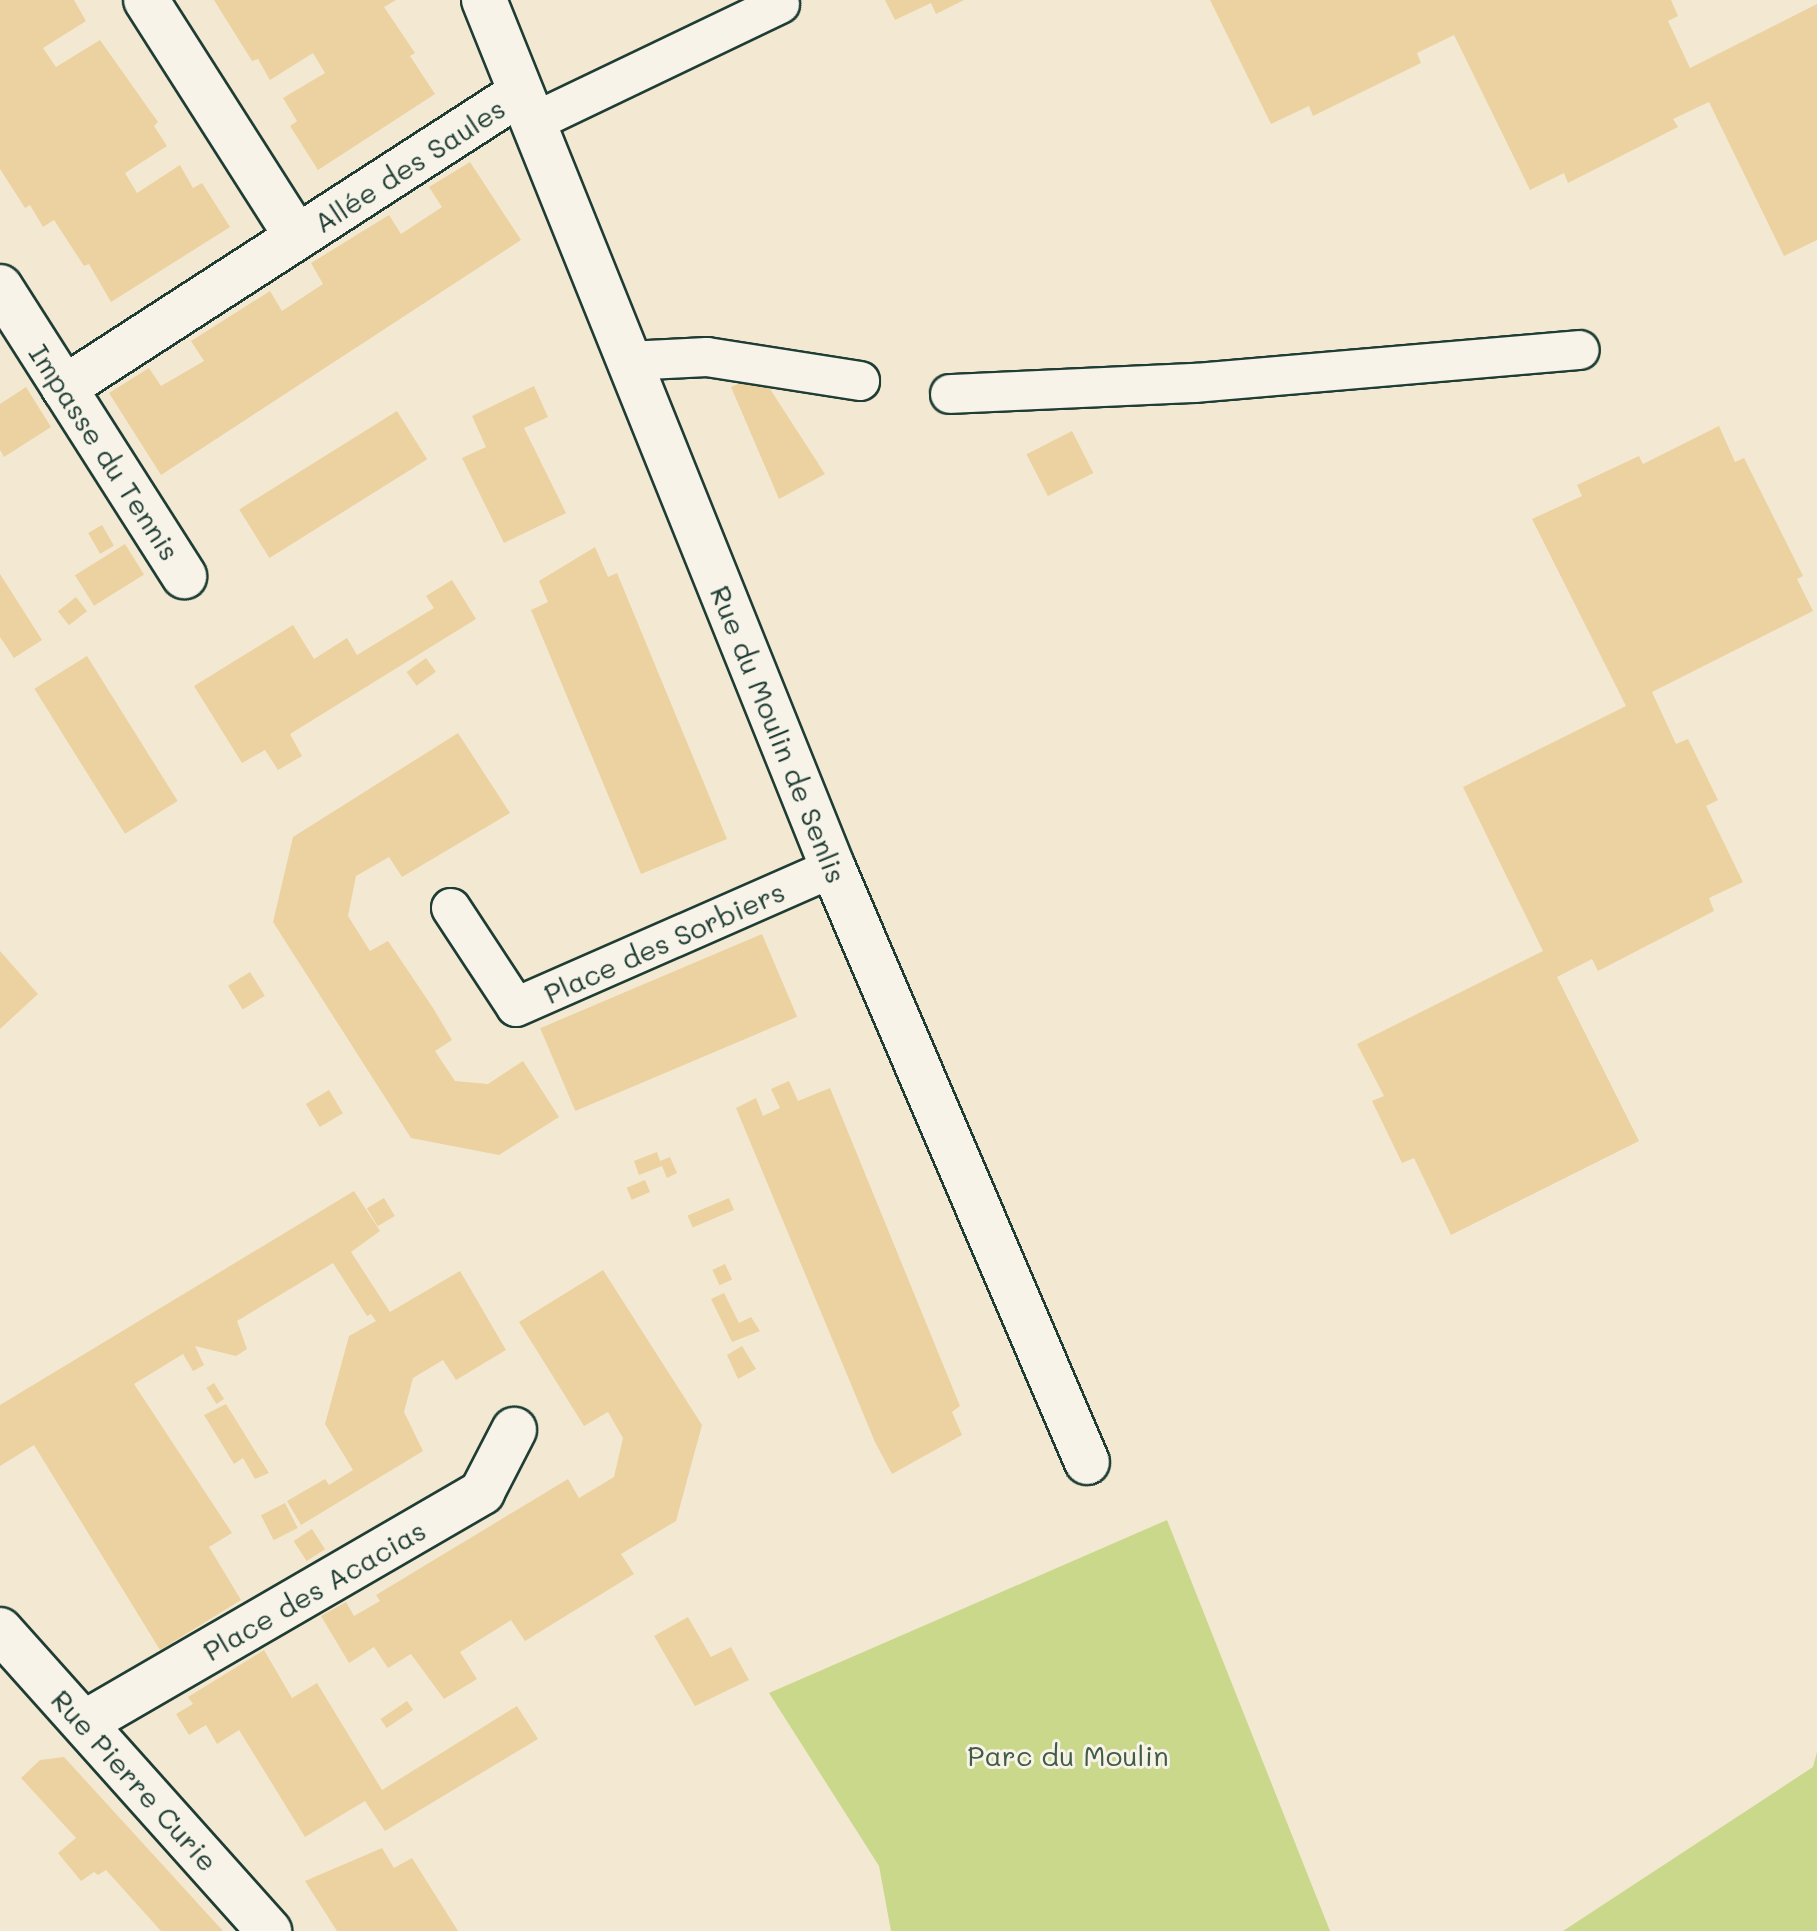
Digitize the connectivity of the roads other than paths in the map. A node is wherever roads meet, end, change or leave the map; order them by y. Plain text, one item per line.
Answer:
1 (146, 0) edge
2 (484, 0) edge
3 (780, 4) dead end
4 (526, 108) junction
5 (297, 237) junction
6 (0, 287) edge
7 (1580, 350) dead end
8 (628, 361) junction
9 (860, 381) dead end
10 (64, 388) junction
11 (950, 394) dead end
12 (184, 576) dead end
13 (833, 868) junction
14 (451, 908) dead end
15 (514, 1430) dead end
16 (1087, 1462) dead end
17 (0, 1630) edge
18 (86, 1722) junction
19 (269, 1931) edge

1 - 5 street, Allée des Saules
2 - 4 street, Rue du Moulin de Senlis
3 - 4 lane
4 - 5 street, Allée des Saules
4 - 8 street, Rue du Moulin de Senlis
5 - 10 street, Allée des Saules
6 - 10 street, Impasse du Tennis
7 - 11 lane
8 - 9 lane
8 - 13 street, Rue du Moulin de Senlis
10 - 12 street, Impasse du Tennis
13 - 14 lane, Place des Sorbiers
13 - 16 street, Rue du Moulin de Senlis
15 - 18 street, Place des Acacias
17 - 18 street, Rue Pierre Curie
18 - 19 street, Rue Pierre Curie

